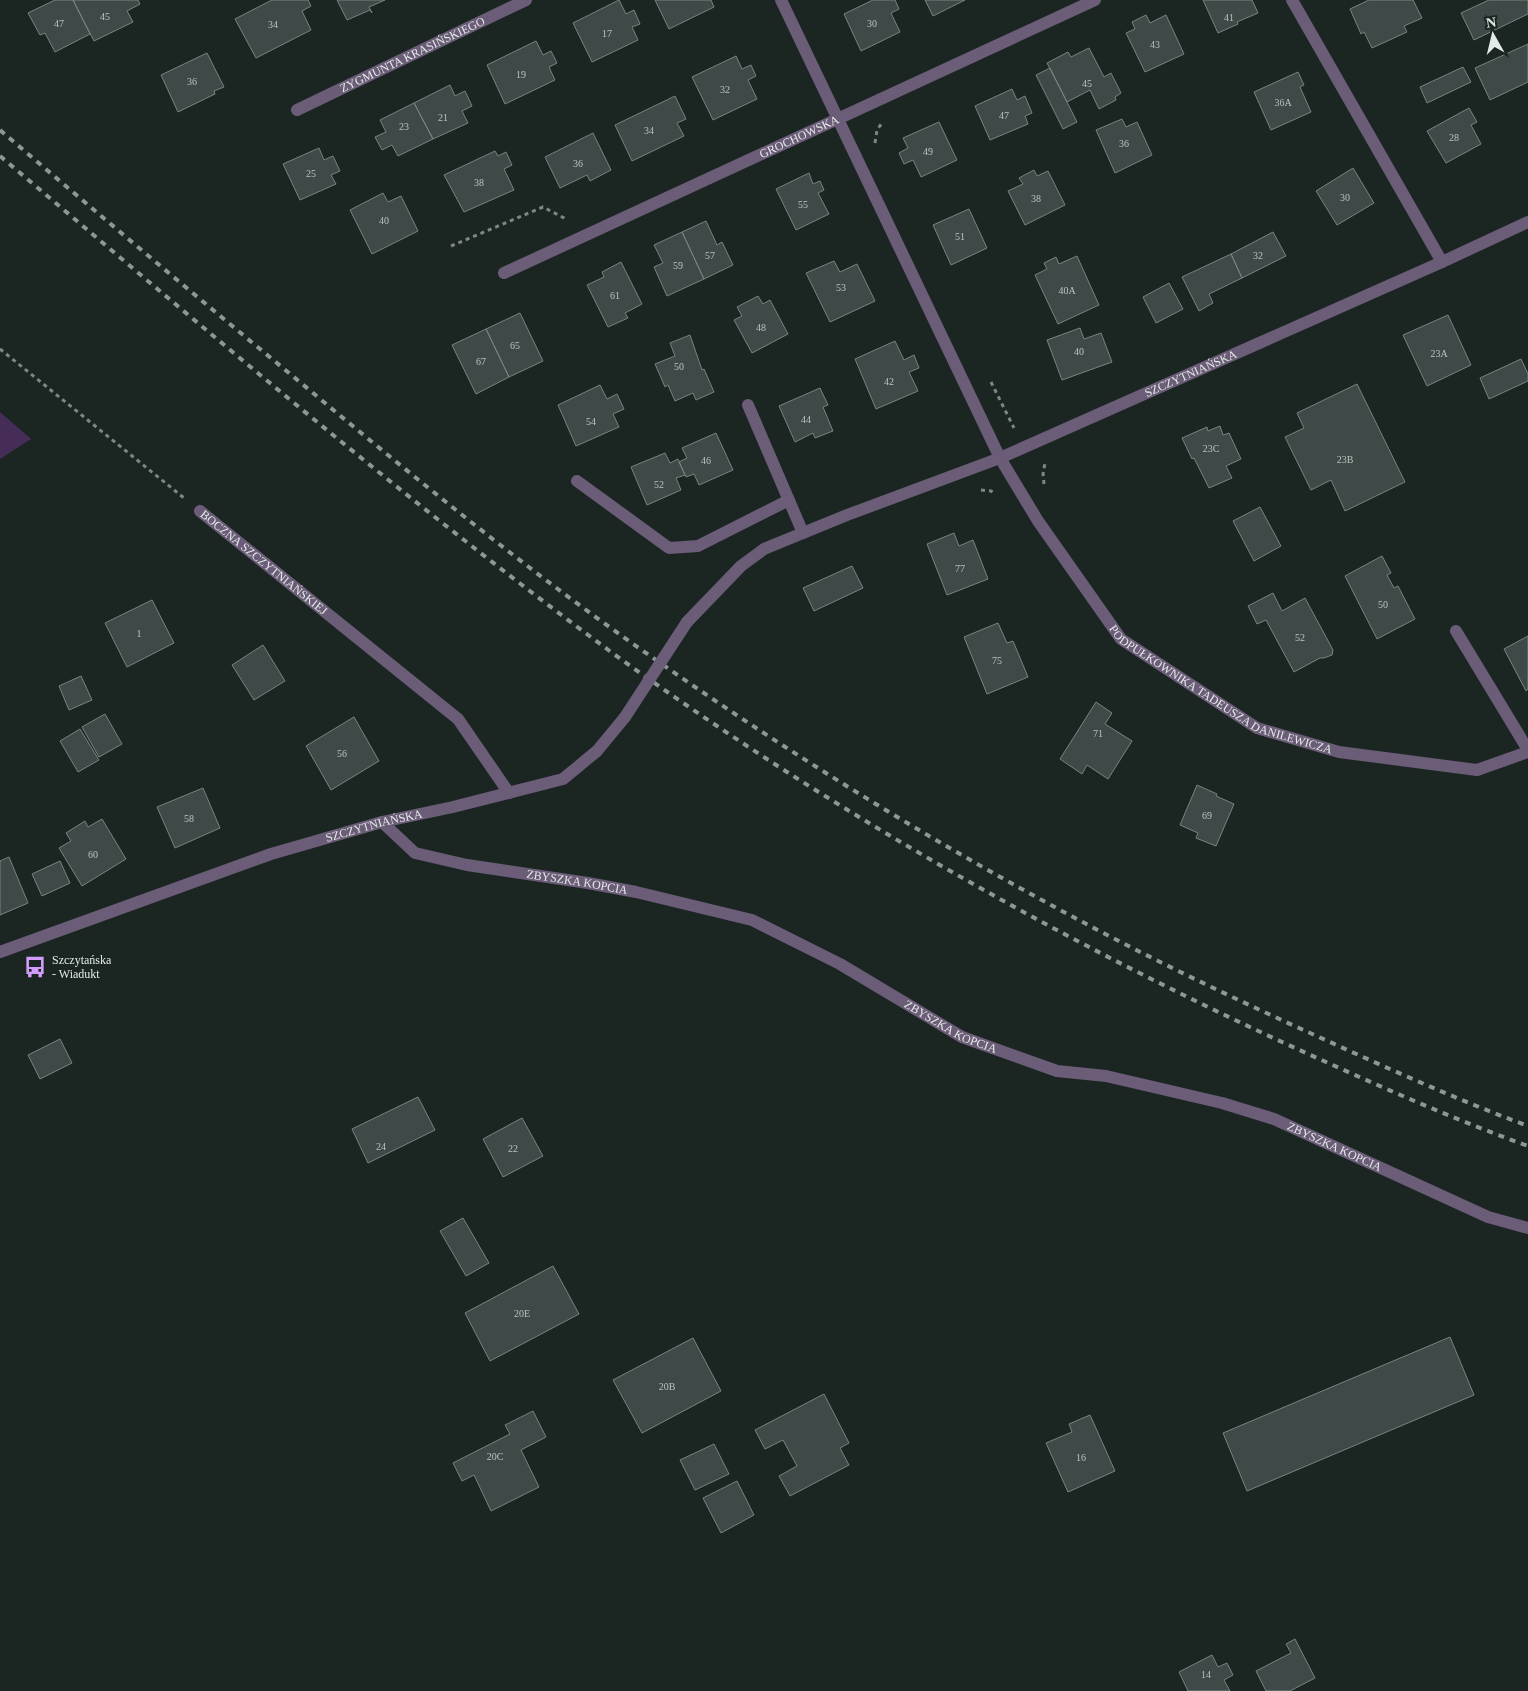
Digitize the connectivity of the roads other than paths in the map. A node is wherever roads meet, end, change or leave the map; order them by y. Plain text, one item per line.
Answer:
1 (526, 0) edge
2 (781, 0) edge
3 (1095, 0) edge
4 (1292, 0) edge
5 (298, 110) dead end
6 (838, 119) junction
7 (1528, 222) edge
8 (1442, 262) junction
9 (504, 273) dead end
10 (748, 405) dead end
11 (1000, 458) junction
12 (577, 481) dead end
13 (788, 500) junction
14 (200, 511) road end
15 (803, 533) junction
16 (1456, 631) dead end
17 (1528, 751) edge
18 (509, 793) junction
19 (382, 822) junction
20 (0, 952) edge
21 (1528, 1228) edge

1 - 5 street, ZYGMUNTA KRASIŃSKIEGO
2 - 6 street, PODPUŁKOWNIKA TADEUSZA DANILEWICZA
3 - 6 street, GROCHOWSKA
4 - 8 street
6 - 9 street, GROCHOWSKA
6 - 11 street, PODPUŁKOWNIKA TADEUSZA DANILEWICZA
7 - 8 street, SZCZYTNIAŃSKA
8 - 11 street, SZCZYTNIAŃSKA
10 - 13 street
11 - 15 street, SZCZYTNIAŃSKA
11 - 17 street, PODPUŁKOWNIKA TADEUSZA DANILEWICZA
12 - 13 street
13 - 15 street
14 - 18 street, BOCZNA SZCZYTNIAŃSKIEJ
15 - 18 street, SZCZYTNIAŃSKA, bridge
16 - 17 street
18 - 19 street, SZCZYTNIAŃSKA
19 - 20 street, SZCZYTNIAŃSKA
19 - 21 street, ZBYSZKA KOPCIA

